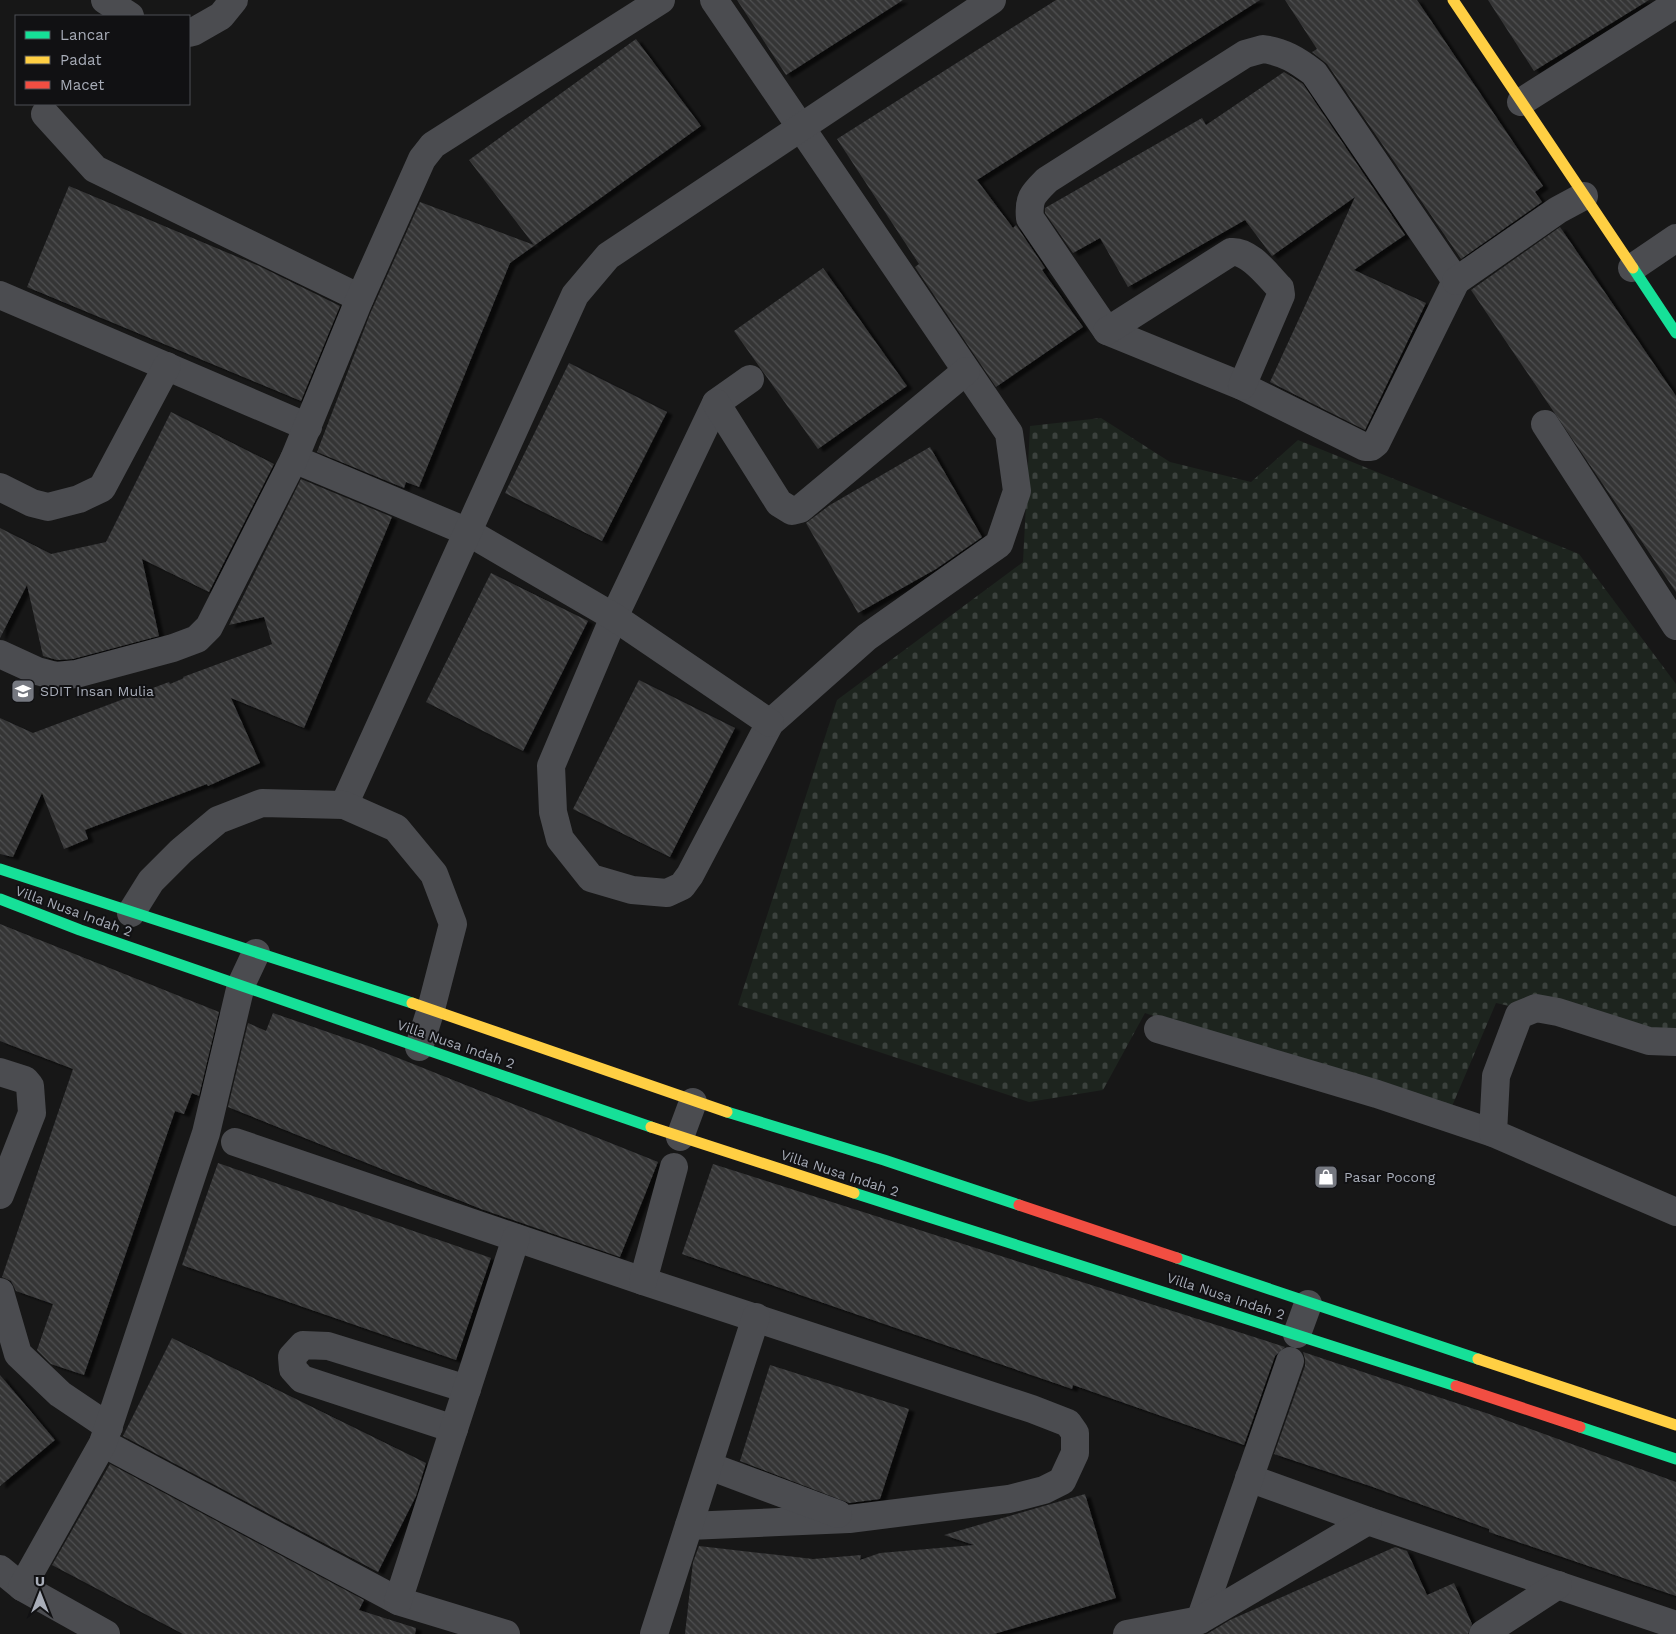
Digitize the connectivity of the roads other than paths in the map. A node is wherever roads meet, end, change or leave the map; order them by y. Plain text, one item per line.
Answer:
1 (105, 0) edge
2 (234, 0) edge
3 (661, 0) edge
4 (714, 0) edge
5 (992, 0) edge
6 (1453, 0) edge
7 (1676, 4) edge
8 (128, 15) edge
9 (190, 33) edge
10 (1521, 102) junction
11 (45, 114) dead end
12 (800, 128) junction
13 (1584, 196) junction
14 (1676, 238) edge
15 (1632, 268) junction
16 (1456, 281) junction
17 (0, 295) edge
18 (360, 298) junction
19 (1107, 331) junction
20 (1676, 333) edge
21 (167, 366) junction
22 (966, 371) junction
23 (750, 379) dead end
24 (1242, 386) junction
25 (716, 403) junction
26 (1545, 424) dead end
27 (308, 427) junction
28 (294, 459) junction
29 (0, 487) edge
30 (468, 532) junction
31 (614, 617) junction
32 (1676, 626) edge
33 (0, 654) edge
34 (770, 723) junction
35 (344, 804) junction
36 (0, 869) edge
37 (0, 899) edge
38 (132, 913) junction
39 (256, 953) junction
40 (241, 985) junction
41 (432, 1009) junction
42 (1158, 1029) dead end
43 (1676, 1042) edge
44 (419, 1047) junction
45 (0, 1072) edge
46 (693, 1102) junction
47 (1492, 1133) junction
48 (680, 1137) junction
49 (235, 1142) dead end
50 (674, 1167) dead end
51 (0, 1195) edge
52 (1676, 1212) edge
53 (516, 1238) junction
54 (643, 1281) junction
55 (0, 1292) edge
56 (1308, 1304) junction
57 (756, 1317) junction
58 (1297, 1334) junction
59 (1290, 1361) dead end
60 (467, 1389) junction
61 (1676, 1425) edge
62 (454, 1429) junction
63 (106, 1435) junction
64 (1676, 1459) edge
65 (709, 1466) junction
66 (1249, 1478) junction
67 (850, 1519) junction
68 (1368, 1521) junction
69 (689, 1526) junction
70 (0, 1569) edge
71 (1558, 1585) junction
72 (22, 1587) junction
73 (398, 1601) junction
74 (1200, 1620) junction
75 (1676, 1625) edge
76 (106, 1634) edge
77 (506, 1634) edge
78 (654, 1634) edge
79 (1127, 1634) edge
80 (1483, 1634) edge

1 - 8 street
2 - 9 street
3 - 18 street
4 - 12 street
5 - 12 street
6 - 10 main road
7 - 10 street
10 - 13 main road
11 - 18 street
12 - 22 street
12 - 30 street
13 - 15 main road
13 - 16 street
14 - 15 street
15 - 20 main road
16 - 19 street
16 - 24 street
17 - 21 street
18 - 27 street
19 - 24 street
19 - 24 street
21 - 27 street
21 - 29 street
22 - 25 street
22 - 34 street
23 - 25 street
25 - 31 street
26 - 32 street
27 - 28 street
28 - 30 street
28 - 33 street
30 - 31 street
30 - 35 street
31 - 34 street
31 - 34 street
35 - 38 street
35 - 41 street
36 - 38 main road, Villa Nusa Indah 2
37 - 40 main road, Villa Nusa Indah 2
38 - 39 main road, Villa Nusa Indah 2
39 - 40 street
39 - 41 main road, Villa Nusa Indah 2
40 - 44 main road, Villa Nusa Indah 2
40 - 63 street
41 - 44 street
41 - 46 main road, Villa Nusa Indah 2
42 - 47 street
43 - 47 street
44 - 48 main road, Villa Nusa Indah 2
45 - 51 street
46 - 48 street
46 - 56 main road, Villa Nusa Indah 2
47 - 52 street
48 - 58 main road, Villa Nusa Indah 2
49 - 53 street
50 - 54 street
53 - 54 street
53 - 60 street
54 - 57 street
55 - 63 street
56 - 58 street
56 - 61 main road, Villa Nusa Indah 2
57 - 65 street
57 - 67 street
58 - 64 main road, Villa Nusa Indah 2
59 - 66 street
60 - 62 street
60 - 62 street
62 - 73 street
63 - 72 street
63 - 73 street
65 - 67 street
65 - 69 street
66 - 68 street
66 - 74 street
67 - 69 street
68 - 71 street
68 - 74 street
69 - 78 street
70 - 72 street
71 - 75 street
71 - 80 street
72 - 76 street
73 - 77 street
74 - 79 street

